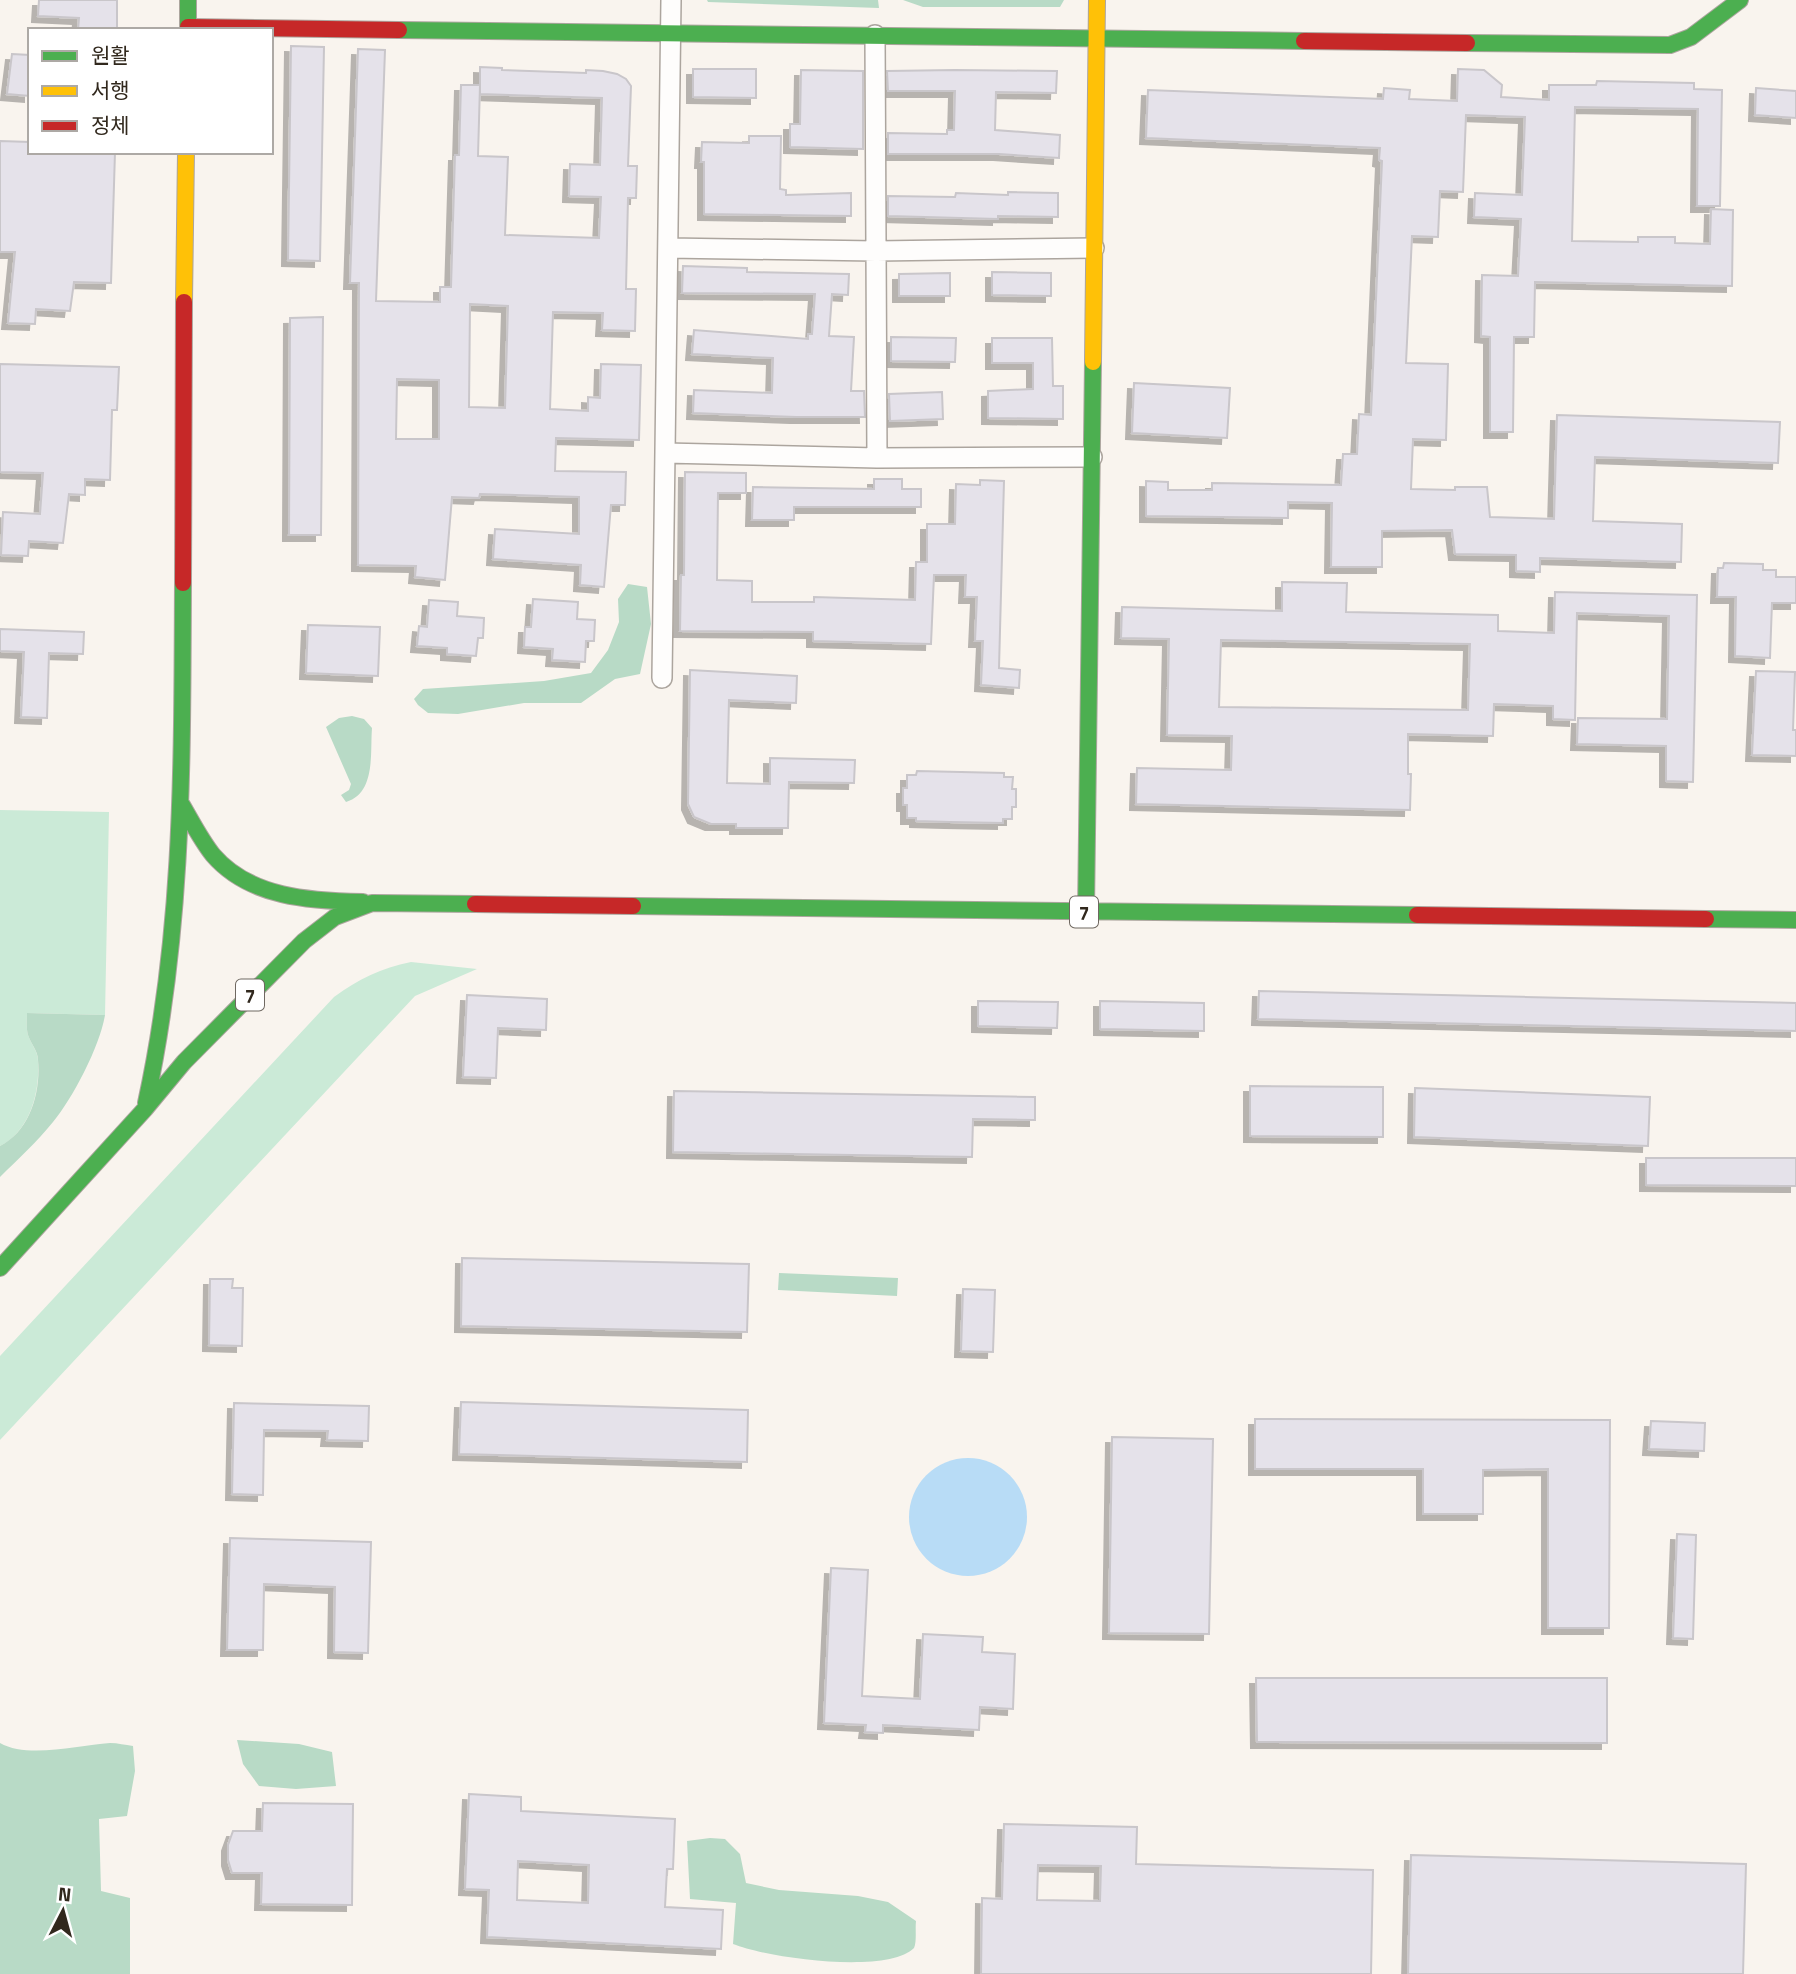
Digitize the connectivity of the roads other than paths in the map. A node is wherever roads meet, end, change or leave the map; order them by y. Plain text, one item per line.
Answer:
1 (188, 0) edge
2 (671, 0) edge
3 (1097, 0) edge
4 (1740, 0) edge
5 (188, 28) edge
6 (273, 29) edge
7 (671, 32) junction
8 (875, 35) junction
9 (1097, 38) junction
10 (186, 154) edge
11 (668, 248) junction
12 (1094, 248) junction
13 (876, 251) junction
14 (665, 453) junction
15 (1092, 457) junction
16 (877, 458) junction
17 (662, 678) dead end
18 (182, 805) junction
19 (372, 903) junction
20 (1086, 912) junction
21 (1796, 920) edge
22 (145, 1110) junction
23 (0, 1268) edge

1 - 5 main road
2 - 7 street
3 - 9 main road
4 - 9 main road
6 - 7 main road
7 - 8 main road
7 - 11 street
8 - 9 main road
8 - 13 street
9 - 12 main road
10 - 18 main road
11 - 13 street
11 - 14 street
12 - 13 street
12 - 15 main road
13 - 16 street
14 - 16 street
14 - 17 street
15 - 16 street
15 - 20 main road
18 - 19 main road
18 - 22 main road
19 - 20 main road, 7
19 - 22 main road, 7
20 - 21 main road, 7
22 - 23 main road, 7

